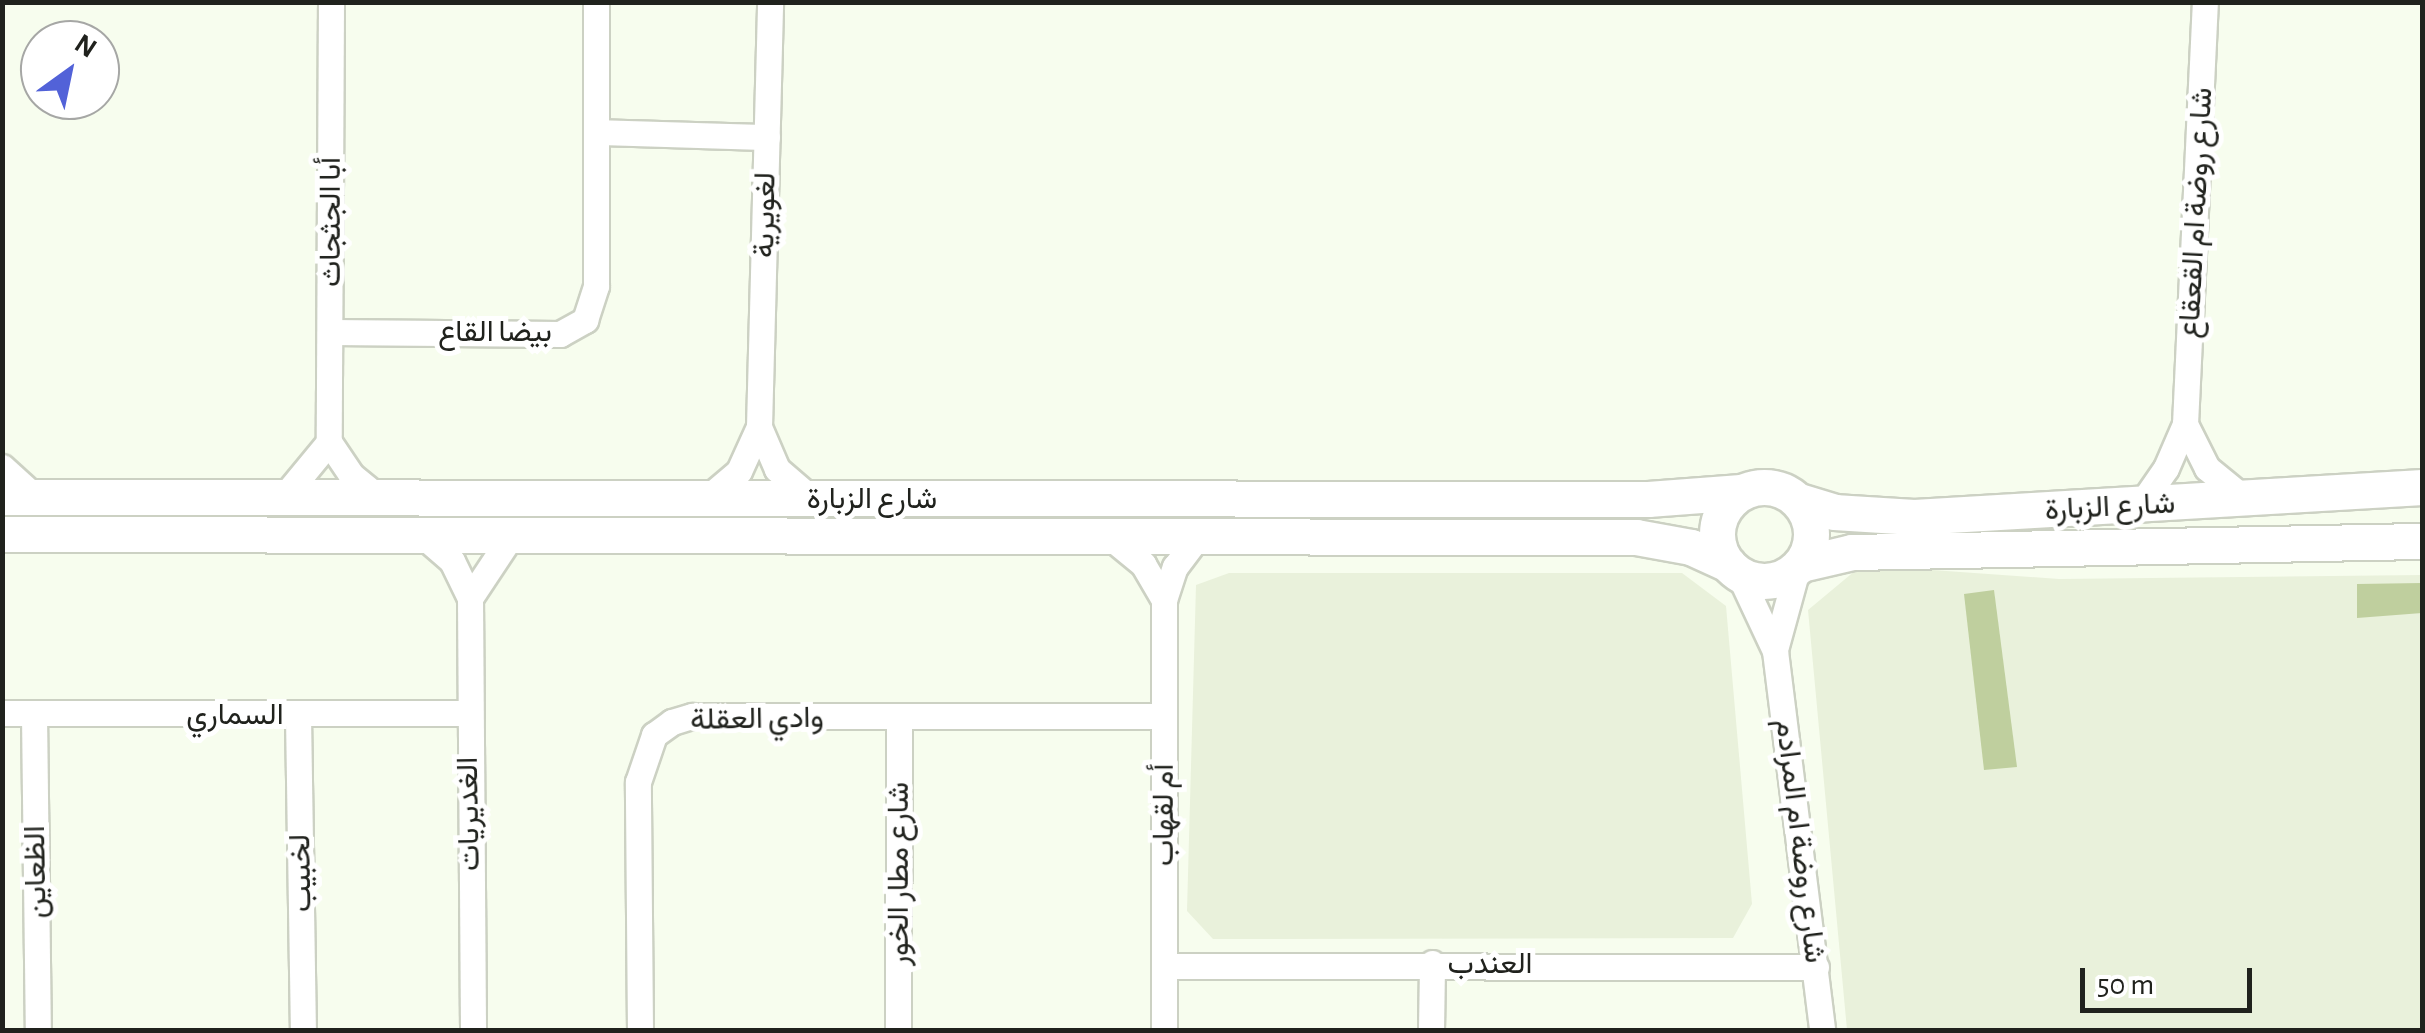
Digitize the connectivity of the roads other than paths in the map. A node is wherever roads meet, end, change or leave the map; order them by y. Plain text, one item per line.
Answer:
1 (332, 2) edge
2 (596, 2) edge
3 (770, 2) edge
4 (2205, 2) edge
5 (597, 132) junction
6 (766, 137) junction
7 (330, 332) junction
8 (2185, 424) junction
9 (759, 427) junction
10 (328, 442) junction
11 (2, 467) edge
12 (2422, 487) edge
13 (1740, 492) junction
14 (18, 496) edge
15 (282, 499) junction
16 (706, 499) junction
17 (812, 499) junction
18 (2245, 499) junction
19 (382, 500) junction
20 (1800, 501) junction
21 (2138, 507) junction
22 (2422, 527) edge
23 (513, 533) junction
24 (2, 534) edge
25 (421, 534) junction
26 (1110, 537) junction
27 (1197, 538) junction
28 (2422, 541) edge
29 (2357, 542) junction
30 (1799, 567) junction
31 (1733, 569) junction
32 (470, 598) junction
33 (1164, 600) junction
34 (1775, 652) junction
35 (2, 713) edge
36 (468, 713) junction
37 (34, 714) junction
38 (298, 716) junction
39 (1164, 716) junction
40 (899, 717) junction
41 (1432, 964) junction
42 (1164, 966) junction
43 (1816, 966) junction
44 (38, 1030) edge
45 (303, 1030) edge
46 (472, 1030) edge
47 (640, 1030) edge
48 (898, 1030) edge
49 (1164, 1030) edge
50 (1431, 1030) edge
51 (1822, 1030) edge

1 - 7 street, أبا الجثجاث
2 - 5 street, بيضا القاع
3 - 6 street, لغويرية
4 - 8 street, شارع روضة ام القعقاع
5 - 6 street
5 - 7 street, بيضا القاع
6 - 9 street, لغويرية
7 - 10 street, أبا الجثجاث
8 - 18 street
8 - 21 street, شارع روضة ام القعقاع
9 - 16 street, لغويرية
9 - 17 street, لغويرية
10 - 15 street
10 - 19 street
11 - 14 street
12 - 18 street, شارع الزبارة
13 - 17 street, شارع الزبارة
13 - 20 street
13 - 31 street
14 - 15 street, شارع الزبارة
15 - 19 street, شارع الزبارة
16 - 17 street, شارع الزبارة
16 - 19 street, شارع الزبارة
18 - 21 street, شارع الزبارة
20 - 21 street, شارع الزبارة
20 - 30 street
22 - 29 street
23 - 25 street, شارع الزبارة
23 - 26 street, شارع الزبارة
23 - 32 street
24 - 25 street, شارع الزبارة
25 - 32 street
26 - 27 street, شارع الزبارة
26 - 33 street
27 - 31 street, شارع الزبارة
27 - 33 street, أم لقهاب
28 - 29 street, شارع الزبارة
29 - 30 street, شارع الزبارة
30 - 31 street
30 - 34 street, شارع روضة ام المرادم
31 - 34 street, شارع روضة ام المرادم
32 - 36 street, الغديريات
33 - 39 street, أم لقهاب
34 - 43 street, شارع روضة ام المرادم
35 - 37 street, السماري
36 - 38 street, السماري
36 - 46 street, الغديريات
37 - 38 street, السماري
37 - 44 street, الظعاين
38 - 45 street, لخبيب
39 - 40 street, وادي العقلة
39 - 42 street, أم لقهاب
40 - 47 street, وادي العقلة
40 - 48 street, شارع مطار الخور
41 - 42 street, العندب
41 - 43 street, العندب
41 - 50 street
42 - 49 street, أم لقهاب
43 - 51 street, شارع روضة ام المرادم

